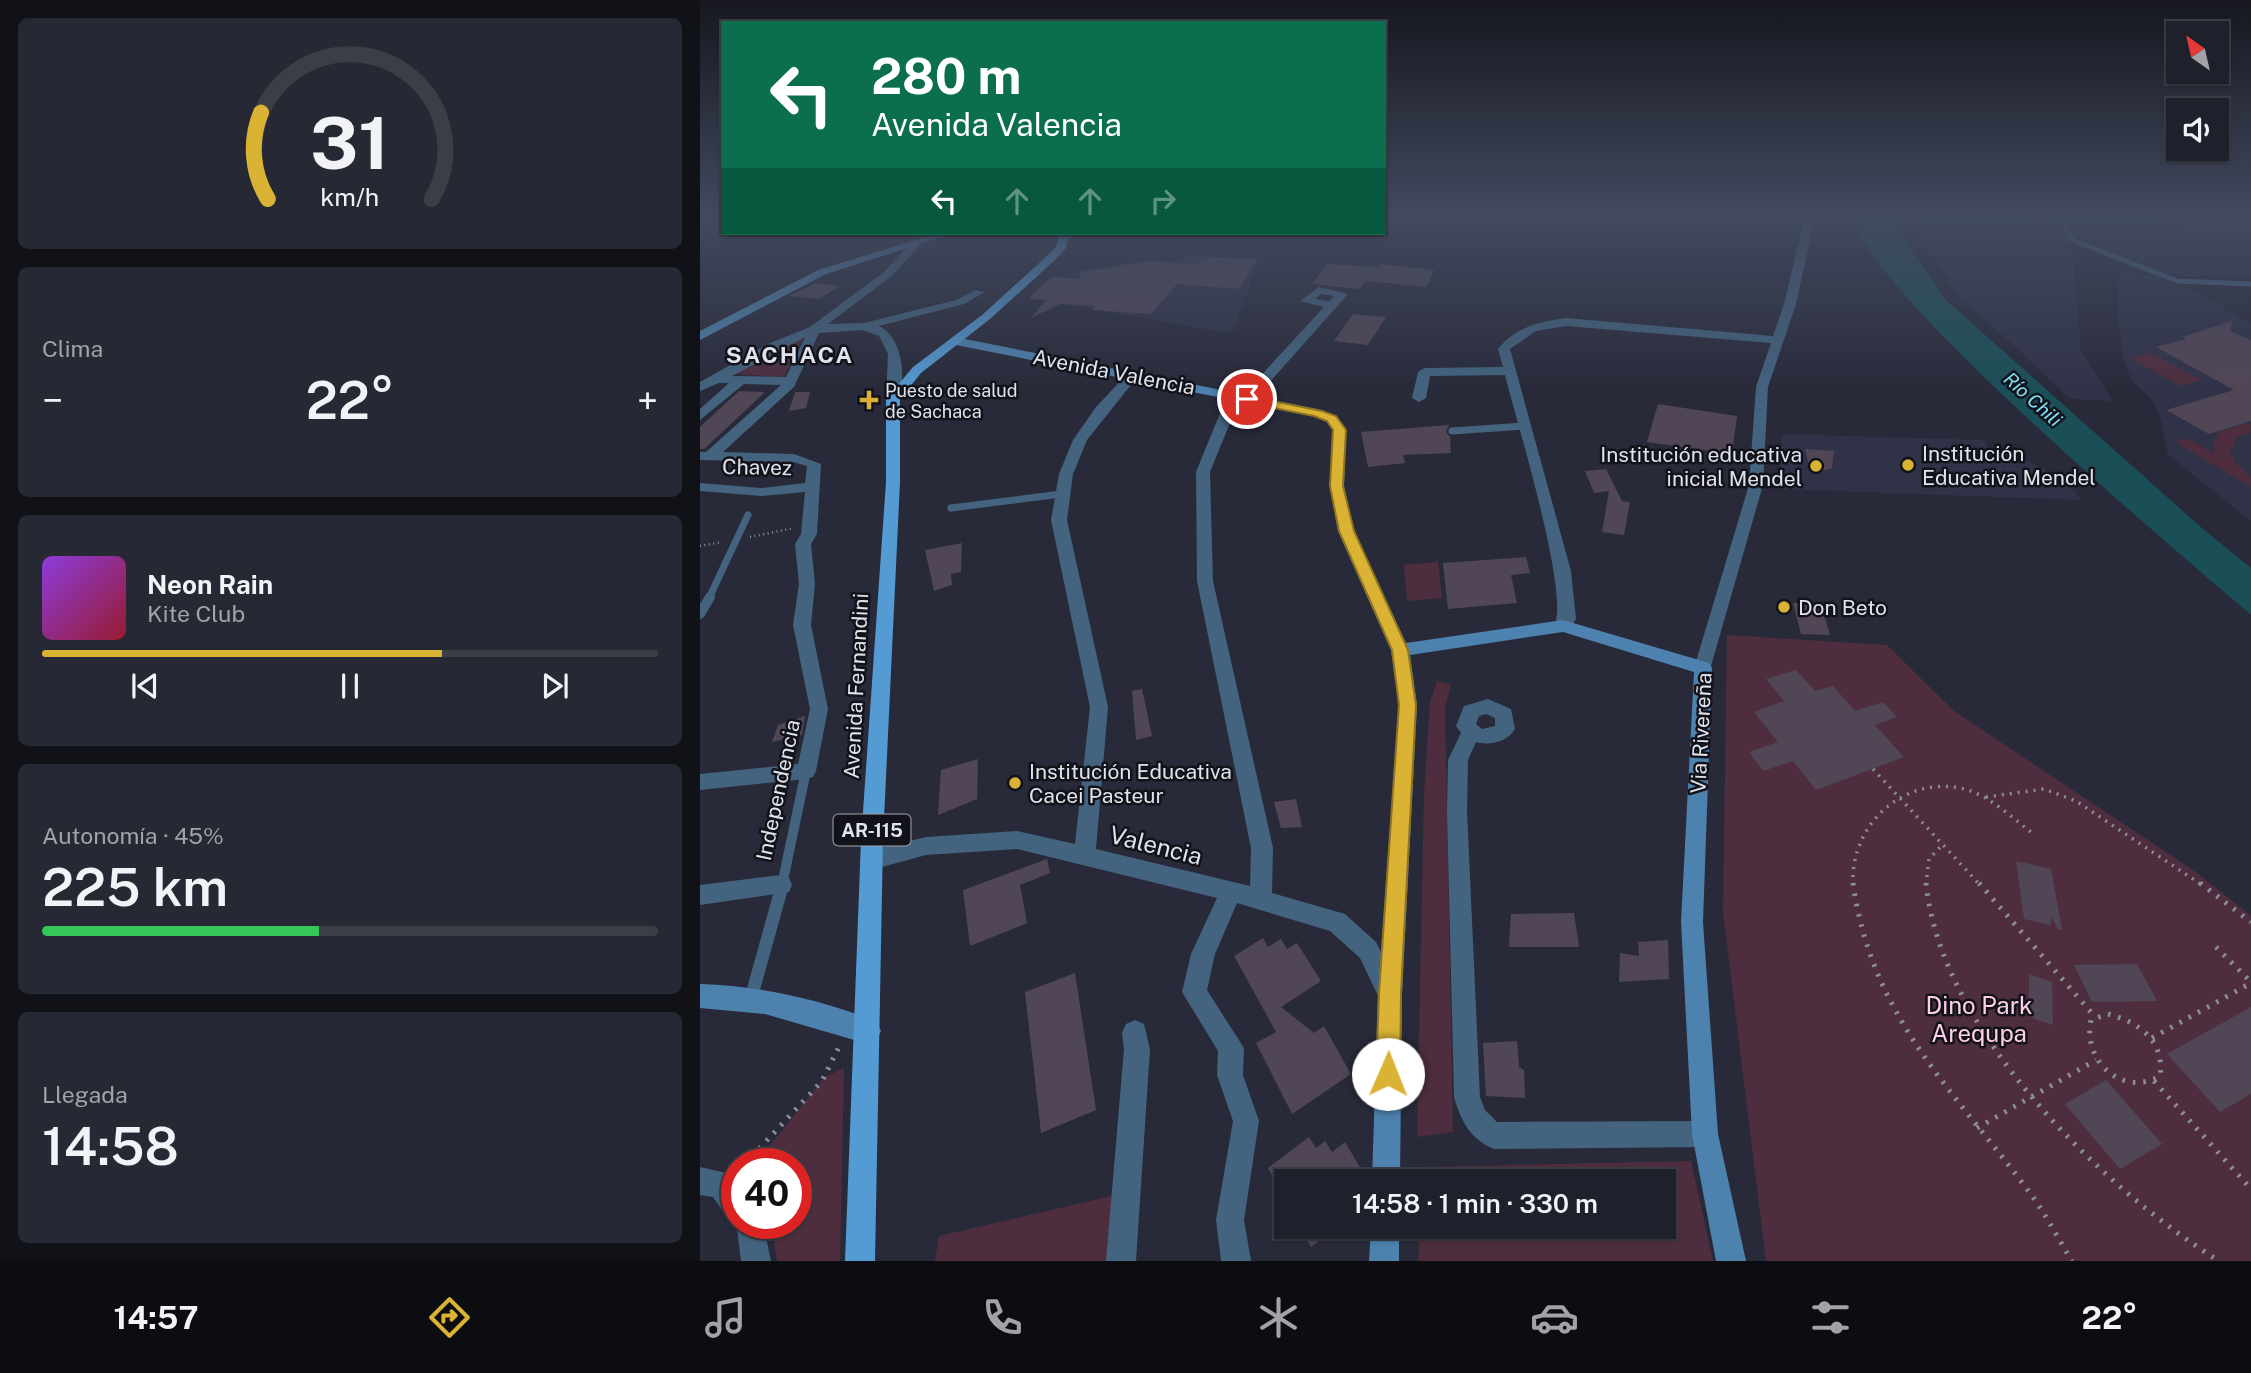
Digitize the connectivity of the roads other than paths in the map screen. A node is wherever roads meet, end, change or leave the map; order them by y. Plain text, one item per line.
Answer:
1 (818, 275) edge
2 (887, 275) edge
3 (1032, 275) edge
4 (1795, 275) edge
5 (2161, 275) edge
6 (2251, 284) edge
7 (979, 292) dead end
8 (1331, 305) dead end
9 (866, 326) junction
10 (816, 327) junction
11 (700, 336) edge
12 (1778, 340) junction
13 (955, 341) junction
14 (1512, 371) junction
15 (1132, 376) junction
16 (717, 379) junction
17 (740, 380) junction
18 (789, 381) junction
19 (700, 387) edge
20 (1241, 398) junction
21 (1419, 398) dead end
22 (893, 399) junction
23 (700, 416) edge
24 (1524, 426) junction
25 (1452, 431) dead end
26 (704, 459) edge
27 (700, 487) edge
28 (813, 487) junction
29 (1061, 494) junction
30 (951, 508) dead end
31 (748, 515) dead end
32 (700, 614) edge
33 (1563, 626) junction
34 (1400, 650) junction
35 (1703, 668) junction
36 (1471, 733) dead end
37 (806, 771) junction
38 (700, 782) edge
39 (1085, 855) junction
40 (871, 860) junction
41 (781, 885) junction
42 (1231, 891) junction
43 (700, 895) edge
44 (1261, 900) junction
45 (1390, 993) junction
46 (700, 996) edge
47 (751, 998) junction
48 (859, 1028) junction
49 (1135, 1033) dead end
50 (1705, 1134) junction
51 (1386, 1169) edge
52 (700, 1181) edge
53 (721, 1184) edge
54 (752, 1239) edge
55 (1385, 1239) edge
56 (756, 1261) edge
57 (860, 1261) edge
58 (1121, 1261) edge
59 (1236, 1261) edge
60 (1384, 1261) edge
61 (1731, 1261) edge

1 - 11 street
2 - 10 street
3 - 13 main road
4 - 12 street, Via Rivereña
5 - 6 lane
7 - 9 street
8 - 20 street
9 - 10 street
9 - 22 street
10 - 16 street
10 - 18 street
12 - 14 street
12 - 35 street, Via Rivereña
13 - 15 street, Avenida Valencia
13 - 22 main road
14 - 21 street
14 - 24 street
15 - 20 street, Avenida Valencia
15 - 29 street
16 - 17 street
16 - 19 street
17 - 18 street
17 - 23 street
18 - 26 street
20 - 34 street, Avenida Valencia
20 - 44 street
22 - 40 main road, Avenida Fernandini / AR-115
24 - 25 lane
24 - 33 street
26 - 28 street, Independencia
27 - 28 street, Chavez
28 - 37 street, Independencia
29 - 30 lane
29 - 39 street
31 - 32 lane
33 - 34 street
33 - 35 street
34 - 45 street, Avenida Valencia
35 - 50 street, Via Rivereña
36 - 50 street
37 - 38 street
37 - 41 lane, Independencia
39 - 40 street, Valencia
39 - 42 street, Valencia
40 - 48 main road, Avenida Fernandini / AR-115
41 - 43 street
41 - 47 lane, Independencia
42 - 44 street, Valencia
42 - 59 street
44 - 45 street, Valencia
45 - 51 street, Avenida Valencia
46 - 47 street
47 - 48 street
48 - 57 main road, Avenida Fernandini / AR-115
49 - 58 street
50 - 61 street, Via Rivereña
52 - 53 street
54 - 56 street
55 - 60 street

